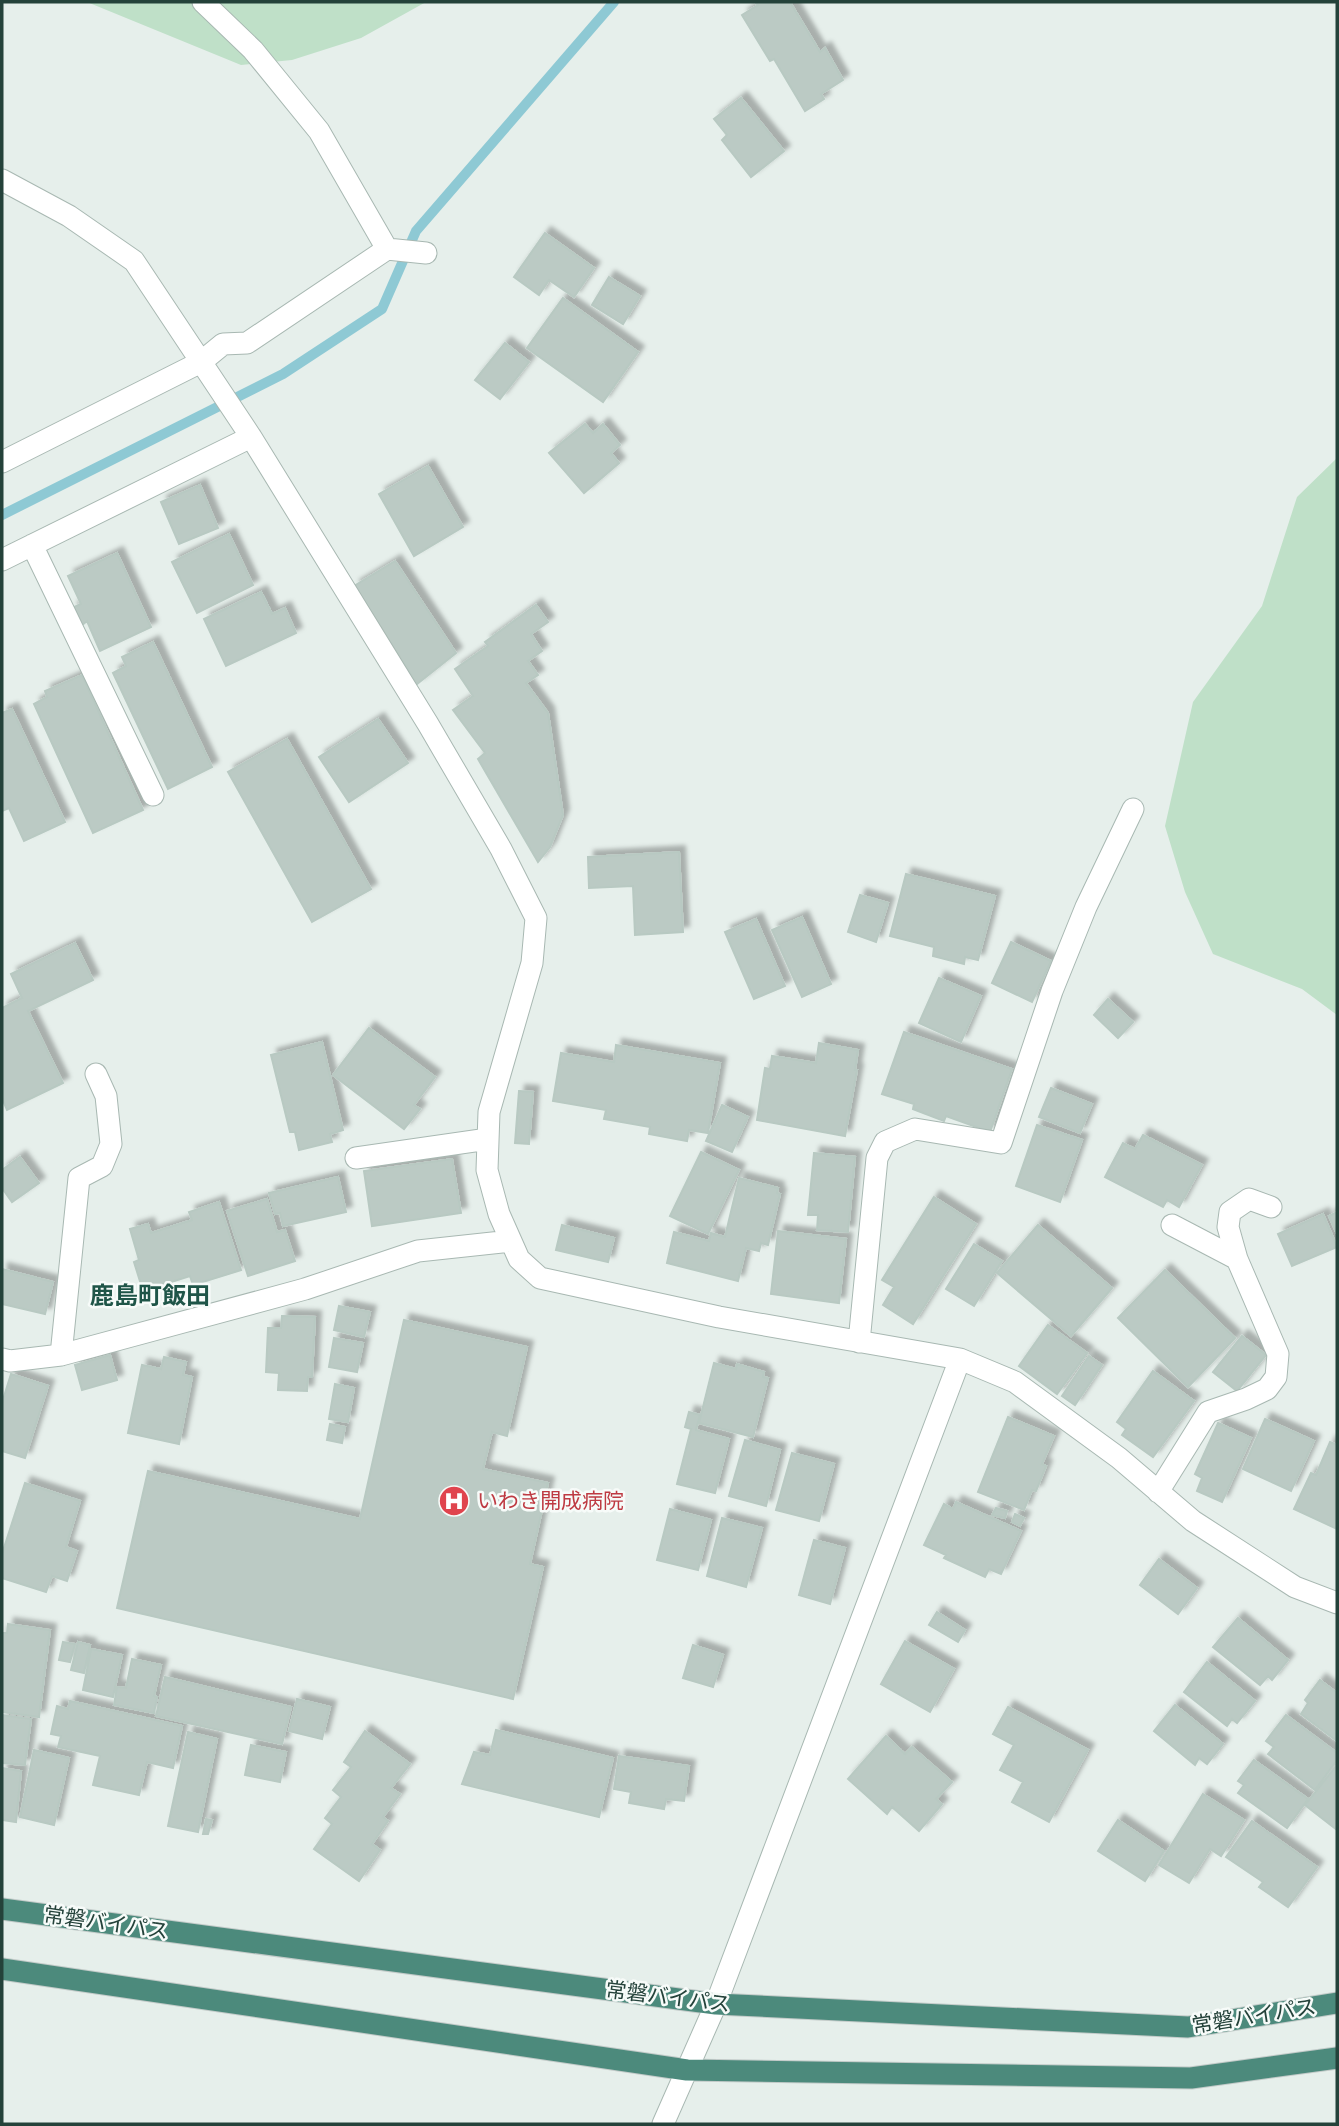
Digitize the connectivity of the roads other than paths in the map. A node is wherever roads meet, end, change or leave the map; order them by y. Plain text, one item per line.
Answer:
1 (203, 2) edge
2 (2, 180) edge
3 (387, 249) junction
4 (426, 253) dead end
5 (201, 362) junction
6 (251, 437) junction
7 (2, 462) edge
8 (32, 545) junction
9 (2, 560) edge
10 (153, 796) dead end
11 (1133, 809) dead end
12 (96, 1074) dead end
13 (488, 1139) junction
14 (356, 1158) dead end
15 (1270, 1207) dead end
16 (1172, 1225) dead end
17 (511, 1241) junction
18 (1237, 1259) junction
19 (859, 1342) junction
20 (61, 1355) junction
21 (2, 1359) edge
22 (960, 1359) junction
23 (1158, 1492) junction
24 (1337, 1603) edge
25 (2, 1909) edge
26 (2, 1969) edge
27 (1337, 2003) edge
28 (716, 2004) junction
29 (1337, 2058) edge
30 (687, 2070) junction
31 (663, 2124) edge

1 - 3 street
2 - 5 street
3 - 4 street
3 - 5 street
5 - 6 street
5 - 7 street
6 - 8 street
6 - 13 street
8 - 9 street
8 - 10 street
11 - 19 street
12 - 20 street
13 - 14 street
13 - 17 street
15 - 18 street
16 - 18 street
17 - 19 street
17 - 20 street
18 - 23 street
19 - 22 street
20 - 21 street
22 - 23 street
22 - 28 street
23 - 24 street
25 - 28 highway, 常磐バイパス
26 - 30 highway
27 - 28 highway, 常磐バイパス
28 - 30 street
29 - 30 highway
30 - 31 street

